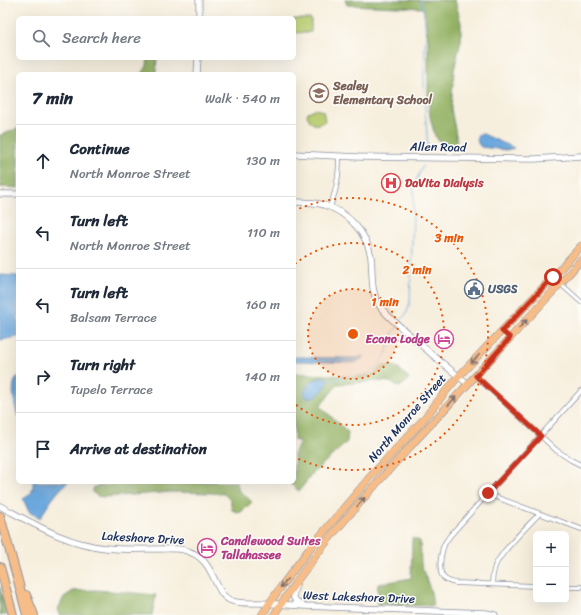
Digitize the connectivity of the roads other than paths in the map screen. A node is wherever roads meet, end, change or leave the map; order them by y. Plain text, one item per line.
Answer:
1 (200, 0) edge
2 (199, 16) edge
3 (198, 60) edge
4 (197, 72) edge
5 (296, 154) edge
6 (339, 156) junction
7 (581, 156) edge
8 (0, 194) edge
9 (16, 194) edge
10 (296, 202) edge
11 (330, 207) junction
12 (581, 246) edge
13 (581, 260) edge
14 (553, 277) junction
15 (560, 284) junction
16 (581, 302) edge
17 (502, 331) junction
18 (510, 338) junction
19 (476, 376) junction
20 (458, 377) junction
21 (468, 384) junction
22 (580, 393) edge
23 (415, 427) junction
24 (422, 434) junction
25 (409, 435) junction
26 (541, 436) junction
27 (415, 442) junction
28 (581, 465) edge
29 (370, 477) junction
30 (365, 483) junction
31 (374, 487) junction
32 (488, 493) junction
33 (0, 506) edge
34 (539, 514) junction
35 (0, 516) edge
36 (581, 529) edge
37 (317, 541) junction
38 (322, 547) junction
39 (0, 566) edge
40 (18, 577) junction
41 (297, 583) junction
42 (492, 584) junction
43 (533, 586) edge
44 (569, 586) edge
45 (581, 587) edge
46 (255, 603) junction
47 (269, 604) junction
48 (281, 605) junction
49 (303, 606) junction
50 (13, 615) edge
51 (27, 615) edge
52 (34, 615) edge
53 (261, 615) edge
54 (274, 615) edge
55 (495, 615) edge

1 - 2 street
3 - 4 street
5 - 6 street, Allen Road
6 - 7 street, Allen Road
6 - 11 street
8 - 9 street
10 - 11 street
11 - 20 street
12 - 14 main road, North Monroe Street
13 - 15 main road, North Monroe Street
14 - 15 street
14 - 17 main road, North Monroe Street
15 - 16 street
18 -> 15 main road, North Monroe Street
17 - 18 main road
17 -> 20 main road, North Monroe Street
18 - 19 main road, North Monroe Street
19 - 21 main road, North Monroe Street
19 - 26 street
20 - 21 street
20 - 23 main road, North Monroe Street
24 -> 21 main road, North Monroe Street
22 - 26 street
23 - 24 main road
23 - 25 main road, North Monroe Street
24 - 27 main road, North Monroe Street
25 - 27 main road
25 - 29 main road, North Monroe Street
26 - 28 street
26 - 32 street
27 - 31 main road, North Monroe Street
29 - 30 main road, North Monroe Street
29 - 31 main road
30 - 31 main road
30 - 37 main road, North Monroe Street
38 -> 31 main road, North Monroe Street
32 - 34 street
32 - 42 street
33 - 46 street, Lakeshore Drive
34 - 36 street
34 - 42 street
35 - 40 highway
37 - 38 main road
37 -> 47 main road, North Monroe Street
38 - 41 main road, North Monroe Street
39 - 50 highway
40 - 51 highway
40 - 52 highway
41 - 48 main road, North Monroe Street
41 - 49 street
42 - 43 street
44 - 45 street
46 - 47 street, Lakeshore Drive
46 - 53 street
47 - 48 street, West Lakeshore Drive
47 - 53 main road, North Monroe Street
48 - 49 street, West Lakeshore Drive
48 - 54 main road, North Monroe Street
49 - 55 street, West Lakeshore Drive

